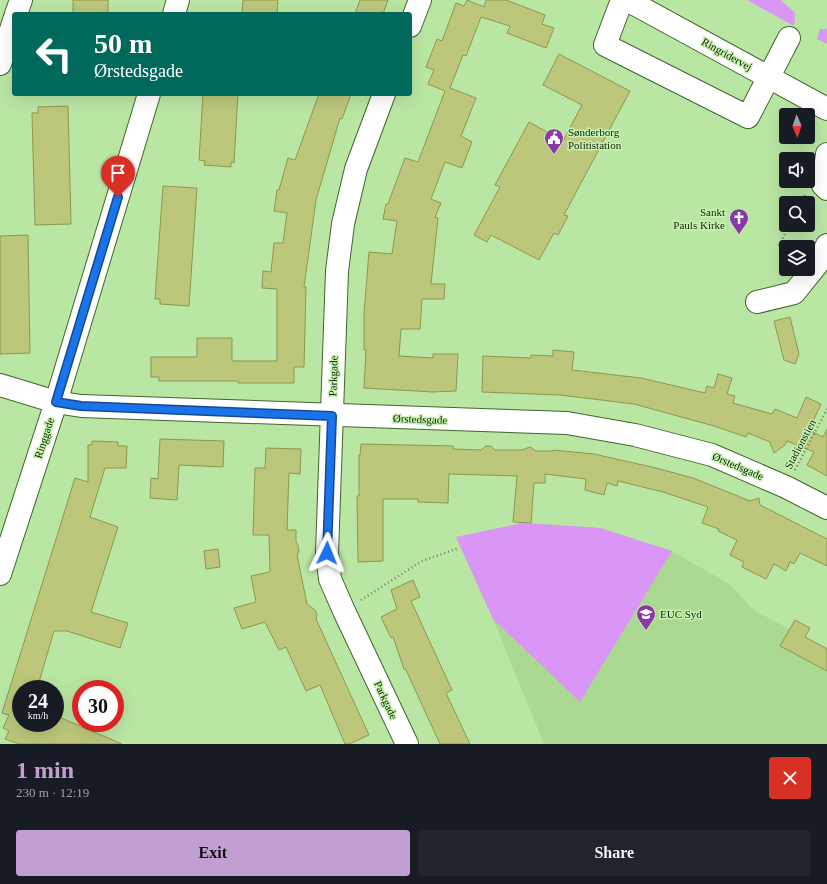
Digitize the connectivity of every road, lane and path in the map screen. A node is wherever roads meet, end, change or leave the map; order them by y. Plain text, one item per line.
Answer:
1 (21, 0) edge
2 (178, 0) edge
3 (420, 0) edge
4 (622, 0) edge
5 (627, 0) edge
6 (17, 12) edge
7 (175, 12) edge
8 (412, 21) edge
9 (12, 26) edge
10 (789, 38) dead end
11 (0, 64) edge
12 (768, 77) junction
13 (148, 96) edge
14 (383, 96) edge
15 (827, 109) edge
16 (827, 154) edge
17 (827, 189) edge
18 (827, 245) edge
19 (757, 302) dead end
20 (0, 385) edge
21 (56, 402) junction
22 (827, 409) edge
23 (332, 416) junction
24 (786, 487) junction
25 (827, 508) edge
26 (459, 548) dead end
27 (0, 574) edge
28 (344, 611) junction
29 (407, 744) edge

1 - 6 street
2 - 7 street
3 - 8 street
4 - 12 street
5 - 12 street, Ringridervej
9 - 11 street
10 - 12 street
12 - 15 street, Ringridervej
13 - 21 street, Ringgade
14 - 23 street, Parkgade
16 - 17 street
18 - 19 street
20 - 21 street, Ørstedsgade
21 - 23 street, Ørstedsgade
21 - 27 street, Ringgade
22 - 24 path, Stadionstien
23 - 24 street, Ørstedsgade
23 - 28 street, Parkgade
24 - 25 street, Ørstedsgade
26 - 28 path
28 - 29 street, Parkgade

